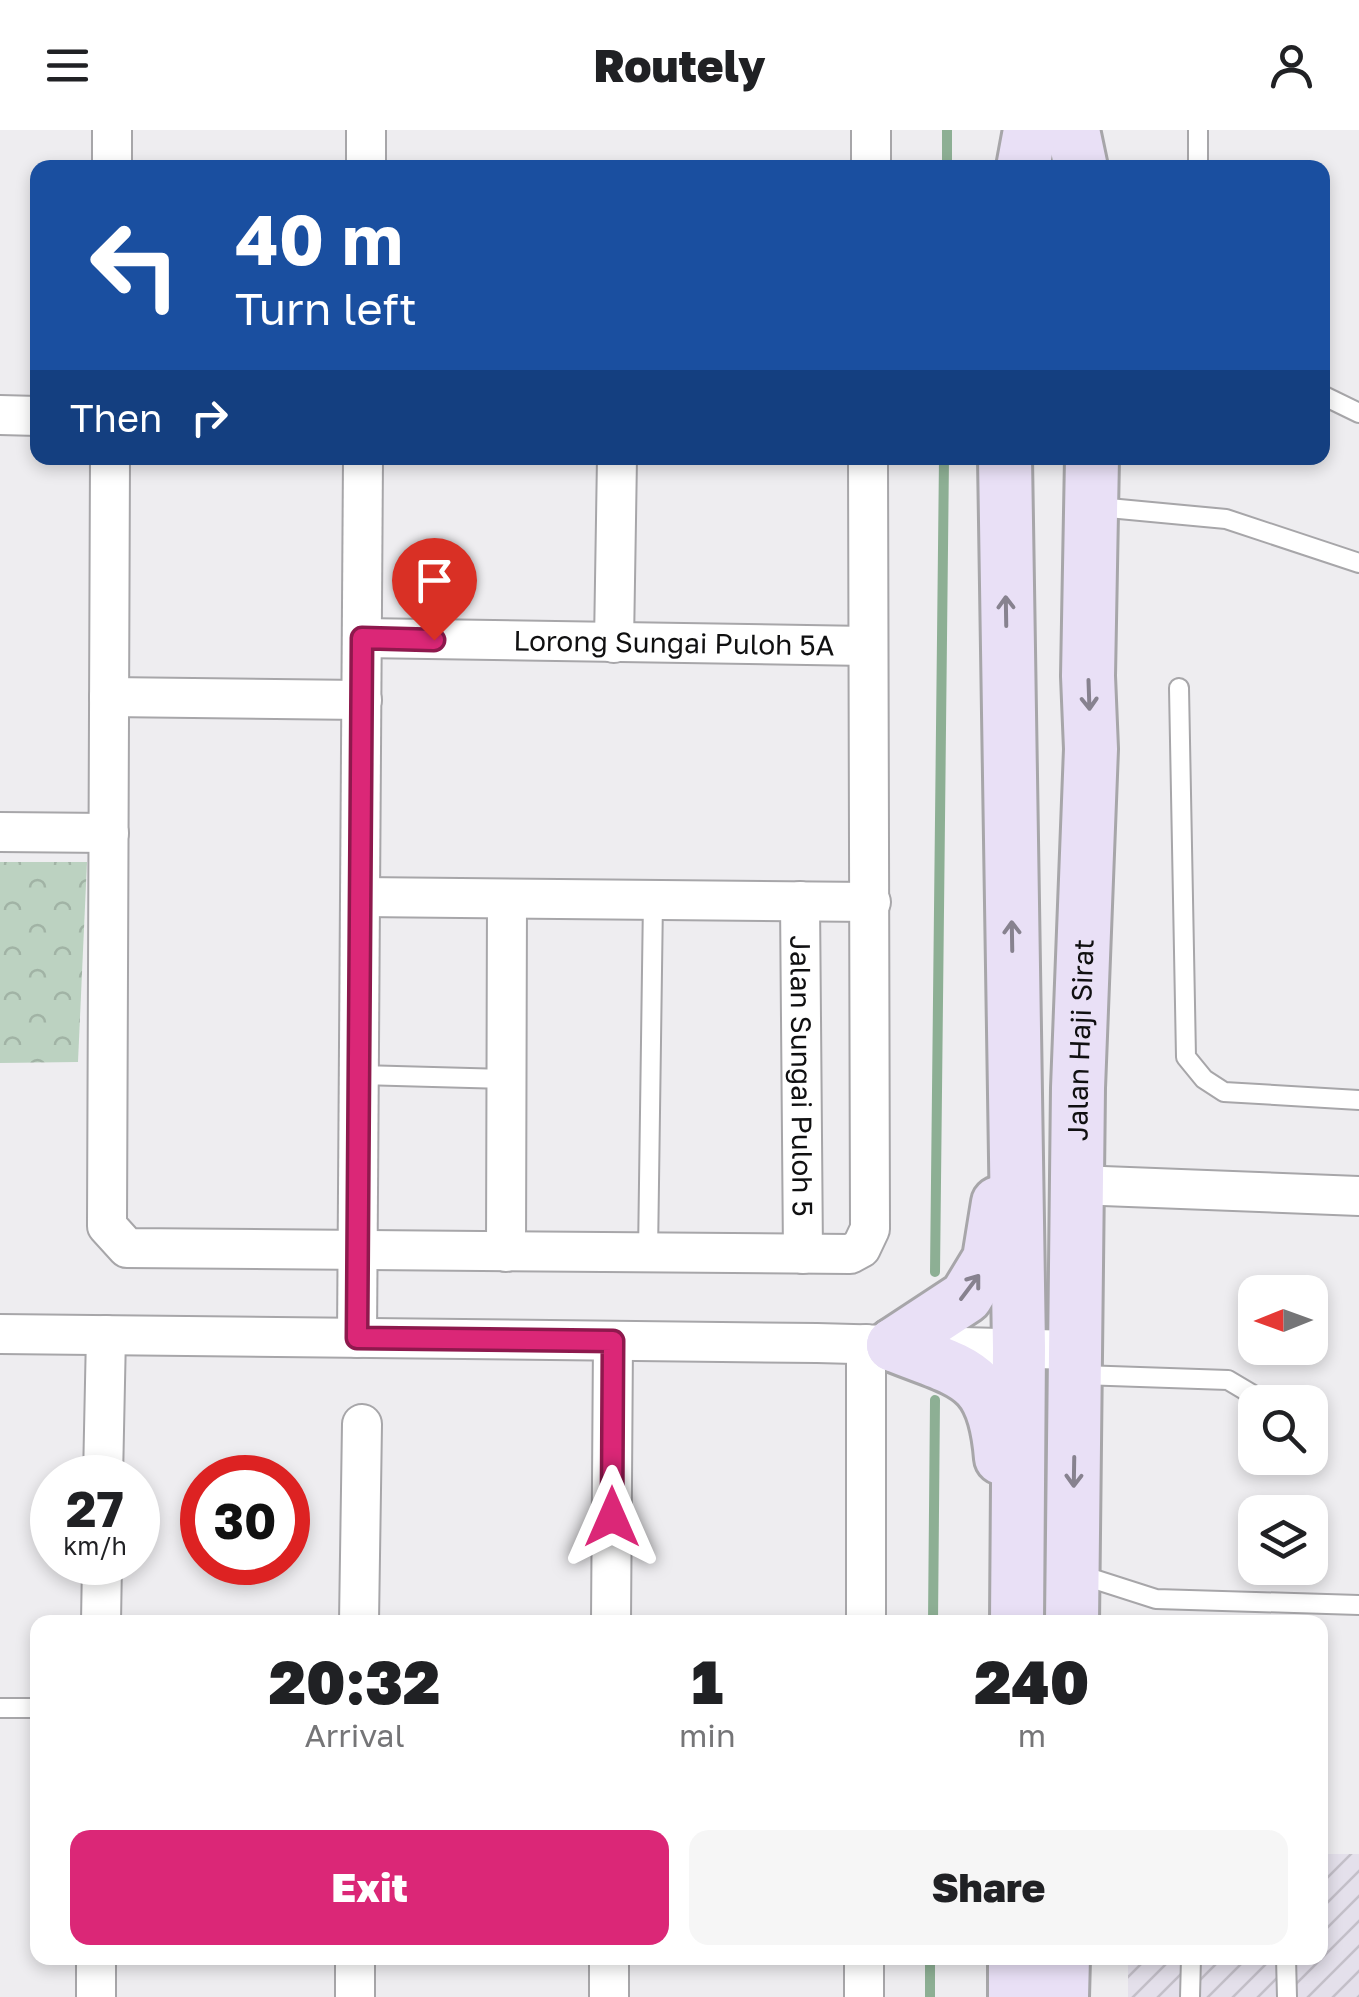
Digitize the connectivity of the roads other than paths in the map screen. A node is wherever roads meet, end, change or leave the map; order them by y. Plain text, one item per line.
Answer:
1 (112, 130) edge
2 (366, 130) edge
3 (871, 130) edge
4 (1005, 130) edge
5 (1030, 130) edge
6 (1073, 130) edge
7 (1096, 130) edge
8 (1198, 130) edge
9 (112, 160) edge
10 (366, 160) edge
11 (871, 160) edge
12 (1005, 160) edge
13 (1024, 160) edge
14 (1079, 160) edge
15 (1096, 160) edge
16 (1198, 160) edge
17 (1330, 399) edge
18 (1359, 412) edge
19 (0, 416) edge
20 (30, 416) edge
21 (110, 465) edge
22 (364, 465) edge
23 (616, 465) edge
24 (868, 465) edge
25 (1005, 465) edge
26 (1092, 482) edge
27 (1359, 564) edge
28 (362, 638) junction
29 (614, 643) junction
30 (866, 646) junction
31 (1180, 688) dead end
32 (110, 697) junction
33 (362, 700) junction
34 (0, 832) edge
35 (108, 833) junction
36 (361, 897) junction
37 (507, 898) junction
38 (653, 900) junction
39 (800, 900) junction
40 (870, 902) junction
41 (1014, 991) junction
42 (360, 1075) junction
43 (506, 1079) junction
44 (1359, 1100) edge
45 (1078, 1185) junction
46 (1359, 1196) edge
47 (358, 1251) junction
48 (506, 1252) junction
49 (648, 1254) junction
50 (803, 1254) junction
51 (0, 1334) edge
52 (106, 1335) junction
53 (357, 1338) junction
54 (613, 1341) junction
55 (880, 1345) junction
56 (1019, 1348) junction
57 (1075, 1362) junction
58 (1238, 1386) edge
59 (362, 1424) dead end
60 (104, 1455) edge
61 (102, 1585) edge
62 (1072, 1597) edge
63 (1359, 1605) edge
64 (101, 1615) edge
65 (359, 1615) edge
66 (611, 1615) edge
67 (866, 1615) edge
68 (1013, 1615) edge
69 (1014, 1615) edge
70 (0, 1708) edge
71 (30, 1708) edge
72 (96, 1965) edge
73 (355, 1965) edge
74 (609, 1965) edge
75 (864, 1965) edge
76 (1015, 1965) edge
77 (1063, 1965) edge
78 (1191, 1965) edge
79 (1286, 1965) edge
80 (96, 1997) edge
81 (355, 1997) edge
82 (609, 1997) edge
83 (864, 1997) edge
84 (1015, 1997) edge
85 (1062, 1997) edge
86 (1190, 1997) edge
87 (1287, 1997) edge

1 - 9 street
2 - 10 street
3 - 11 street
4 - 12 main road
5 - 13 main road
6 - 14 main road
7 - 15 main road
8 - 16 lane
17 - 18 lane
19 - 20 street
21 - 32 street
22 - 28 street
23 - 29 street
24 - 30 street
41 -> 25 main road
26 - 27 lane
26 -> 45 main road, Jalan Haji Sirat
28 - 29 street, Lorong Sungai Puloh 5A
28 - 33 street
29 - 30 street, Lorong Sungai Puloh 5A
30 - 40 street
31 - 44 lane
32 - 33 street
32 - 35 street
33 - 36 street
34 - 35 street
35 - 47 street
36 - 37 street
36 - 42 street
37 - 38 street
37 - 43 street
38 - 39 street
38 - 49 lane
39 - 40 street
39 - 50 street, Jalan Sungai Puloh 5
40 - 50 street
55 -> 41 main road
41 - 56 main road
42 - 43 lane
42 - 47 street
43 - 48 street
45 - 46 street
45 - 57 main road, Jalan Haji Sirat
47 - 48 street
47 - 53 street
48 - 49 street
49 - 50 street
51 - 52 street
52 - 53 street
52 - 60 street
53 - 54 street
54 - 55 street
54 - 66 street
55 - 56 street
55 - 67 street
55 - 68 main road
56 - 57 street
56 - 69 main road
57 - 58 lane
57 -> 62 main road, Jalan Haji Sirat
59 - 65 street
61 - 64 street
62 - 63 lane
70 - 71 lane
72 - 80 street
73 - 81 street
74 - 82 street
75 - 83 street
76 - 84 main road
77 - 85 main road
78 - 86 lane
79 - 87 lane

